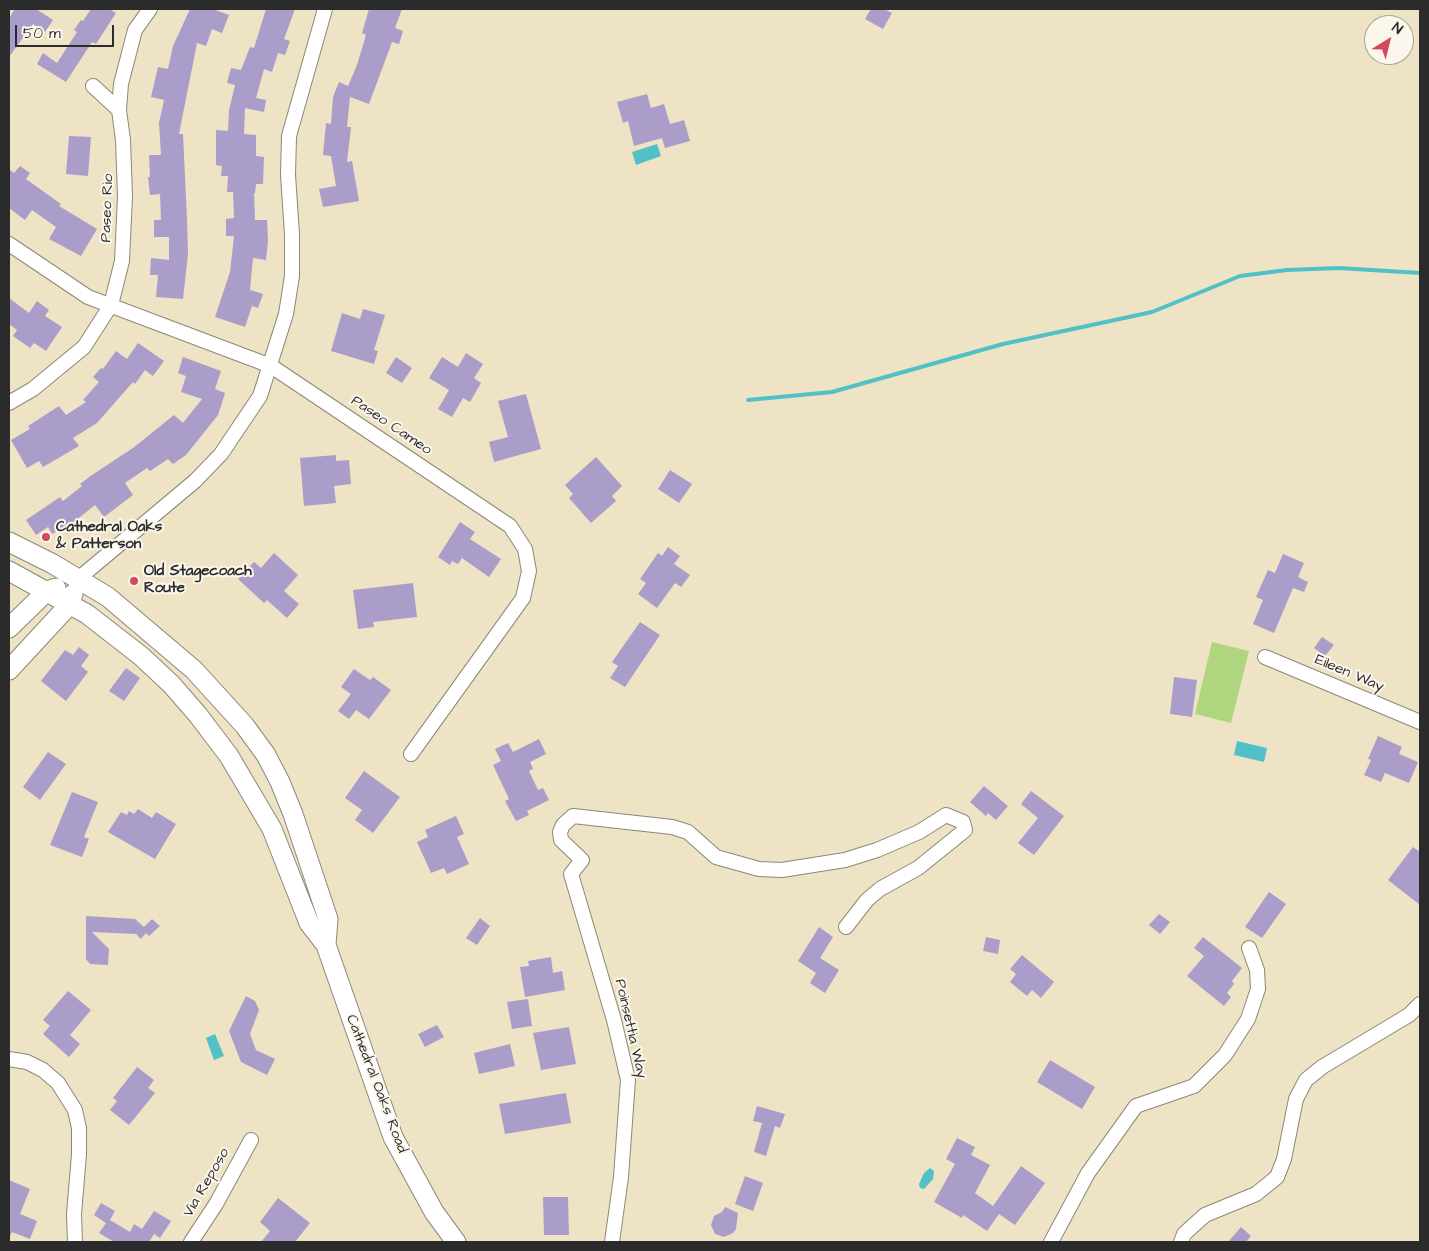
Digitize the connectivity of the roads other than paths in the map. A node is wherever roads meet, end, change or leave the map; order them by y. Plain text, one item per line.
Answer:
1 (150, 9) edge
2 (325, 9) edge
3 (93, 86) dead end
4 (119, 110) junction
5 (9, 244) edge
6 (111, 305) junction
7 (271, 366) junction
8 (9, 402) edge
9 (9, 542) edge
10 (9, 571) edge
11 (78, 579) junction
12 (47, 592) junction
13 (70, 604) junction
14 (9, 628) edge
15 (1265, 657) dead end
16 (9, 670) edge
17 (1420, 722) edge
18 (411, 754) dead end
19 (846, 927) dead end
20 (326, 945) junction
21 (1249, 948) dead end
22 (1420, 1004) edge
23 (9, 1060) edge
24 (251, 1140) dead end
25 (75, 1242) edge
26 (190, 1242) edge
27 (456, 1242) edge
28 (612, 1242) edge
29 (1051, 1242) edge
30 (1181, 1242) edge

1 - 4 street, Paseo Rio
2 - 7 street
3 - 4 street
4 - 6 street, Paseo Rio
5 - 6 street, Paseo Cameo
6 - 7 street, Paseo Cameo
6 - 8 street, Paseo Rio
7 - 11 street
7 - 18 street, Paseo Cameo
9 - 11 main road, Cathedral Oaks Road
10 - 12 main road, Cathedral Oaks Road
11 - 12 main road
11 - 13 main road
11 - 20 main road, Cathedral Oaks Road
12 - 13 main road, Cathedral Oaks Road
12 - 14 main road
13 - 16 main road
13 - 20 main road, Cathedral Oaks Road
15 - 17 street, Eileen Way
19 - 28 street, Poinsettia Way
20 - 27 main road, Cathedral Oaks Road
21 - 29 street
22 - 30 street
23 - 25 street
24 - 26 street, Via Reposo

